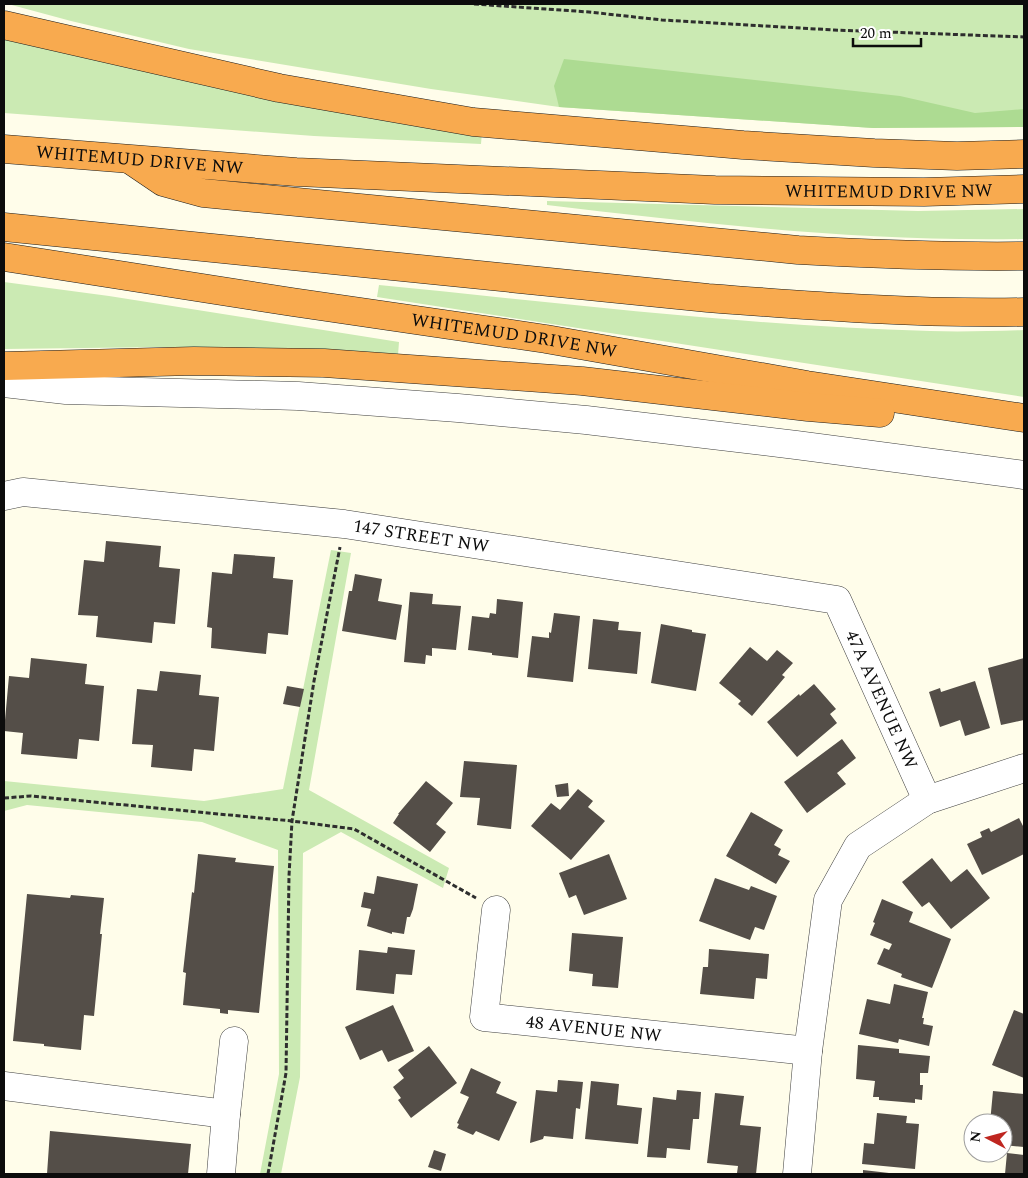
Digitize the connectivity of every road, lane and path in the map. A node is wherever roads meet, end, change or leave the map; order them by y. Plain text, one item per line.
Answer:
1 (474, 4) edge
2 (4, 25) edge
3 (1024, 37) edge
4 (4, 149) edge
5 (1024, 154) edge
6 (130, 160) junction
7 (1024, 189) edge
8 (4, 227) edge
9 (1024, 256) edge
10 (4, 257) edge
11 (1024, 312) edge
12 (4, 366) edge
13 (4, 383) edge
14 (1024, 418) edge
15 (1024, 424) edge
16 (1024, 474) edge
17 (4, 496) edge
18 (344, 524) junction
19 (837, 600) joint
20 (1024, 768) edge
21 (4, 798) edge
22 (927, 800) junction
23 (292, 821) junction
24 (496, 910) joint
25 (234, 1040) dead end
26 (808, 1051) junction
27 (4, 1086) edge
28 (226, 1114) junction
29 (221, 1174) edge
30 (268, 1174) edge
31 (797, 1174) edge

1 - 3 path
2 - 5 highway
4 - 6 highway, WHITEMUD DRIVE NW
6 - 7 highway, WHITEMUD DRIVE NW
6 - 9 highway
8 - 11 highway
10 - 14 highway, WHITEMUD DRIVE NW
12 - 15 highway
13 - 16 street
17 - 18 street, 147 STREET NW
18 - 19 street, 147 STREET NW
18 - 23 path
19 - 22 street, 47A AVENUE NW
20 - 22 street
21 - 23 path
22 - 26 street
23 - 24 path
23 - 30 path
24 - 26 street, 48 AVENUE NW
25 - 28 street
26 - 31 street
27 - 28 street
28 - 29 street

